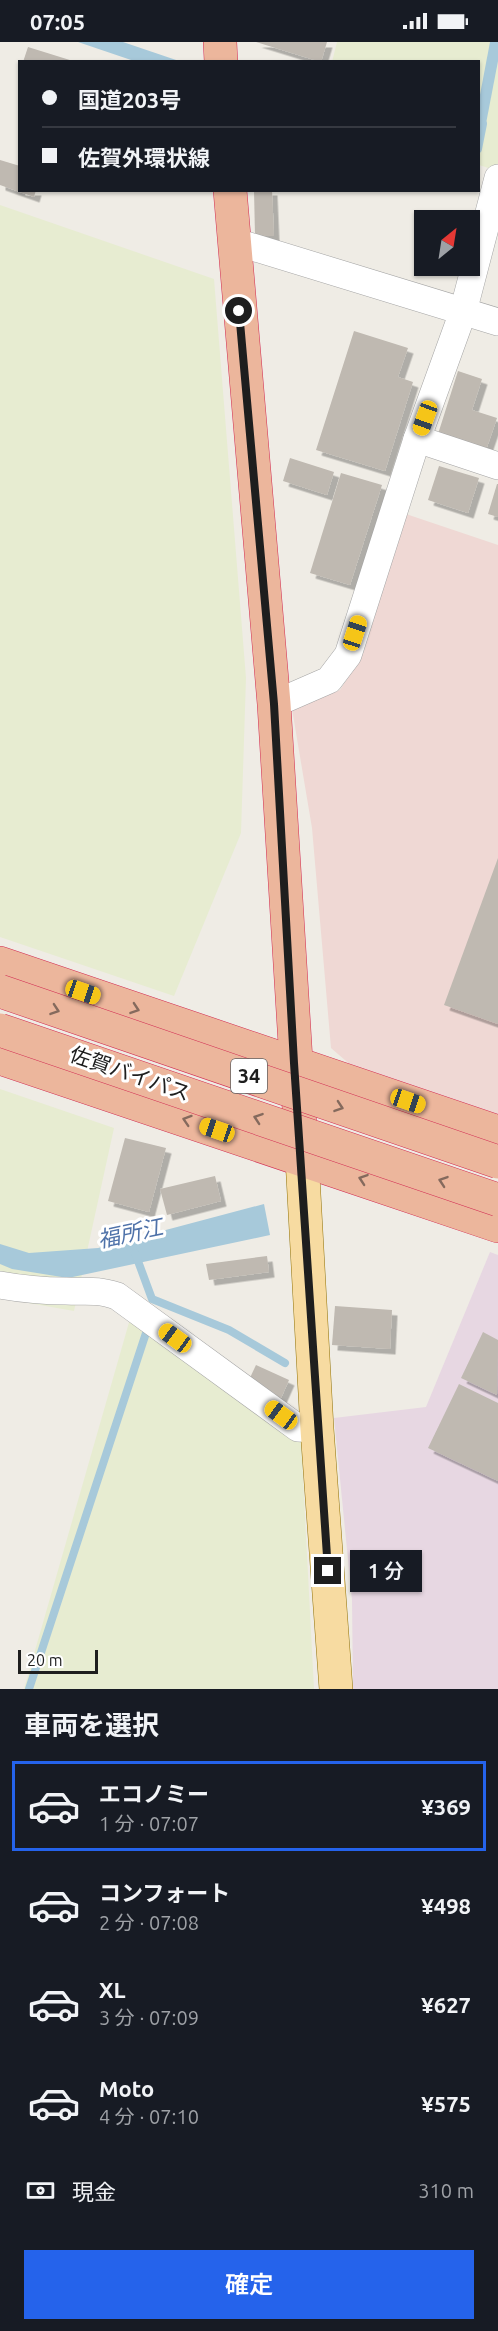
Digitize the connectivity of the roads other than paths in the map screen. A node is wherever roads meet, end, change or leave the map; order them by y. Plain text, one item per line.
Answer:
1 (220, 42) edge
2 (221, 60) edge
3 (497, 180) edge
4 (230, 192) edge
5 (233, 241) junction
6 (463, 312) junction
7 (498, 322) edge
8 (417, 439) junction
9 (498, 466) edge
10 (274, 704) junction
11 (0, 963) edge
12 (0, 991) edge
13 (0, 1030) edge
14 (0, 1058) edge
15 (294, 1063) junction
16 (498, 1132) edge
17 (302, 1158) junction
18 (498, 1162) edge
19 (498, 1200) edge
20 (498, 1226) edge
21 (0, 1285) edge
22 (318, 1429) junction
23 (336, 1689) edge

1 - 2 highway
3 - 6 street
4 - 5 highway
5 - 6 street
5 - 10 highway
6 - 7 street
6 - 8 street
8 - 9 street
8 - 10 street
10 - 15 highway
11 -> 15 highway
12 -> 18 highway, 佐賀バイパス / 34, bridge
19 -> 13 highway, 佐賀バイパス / 34, bridge
17 -> 14 highway
15 - 16 highway, 34
15 - 17 highway
20 -> 17 highway
17 - 22 main road
21 - 22 street
22 - 23 main road

